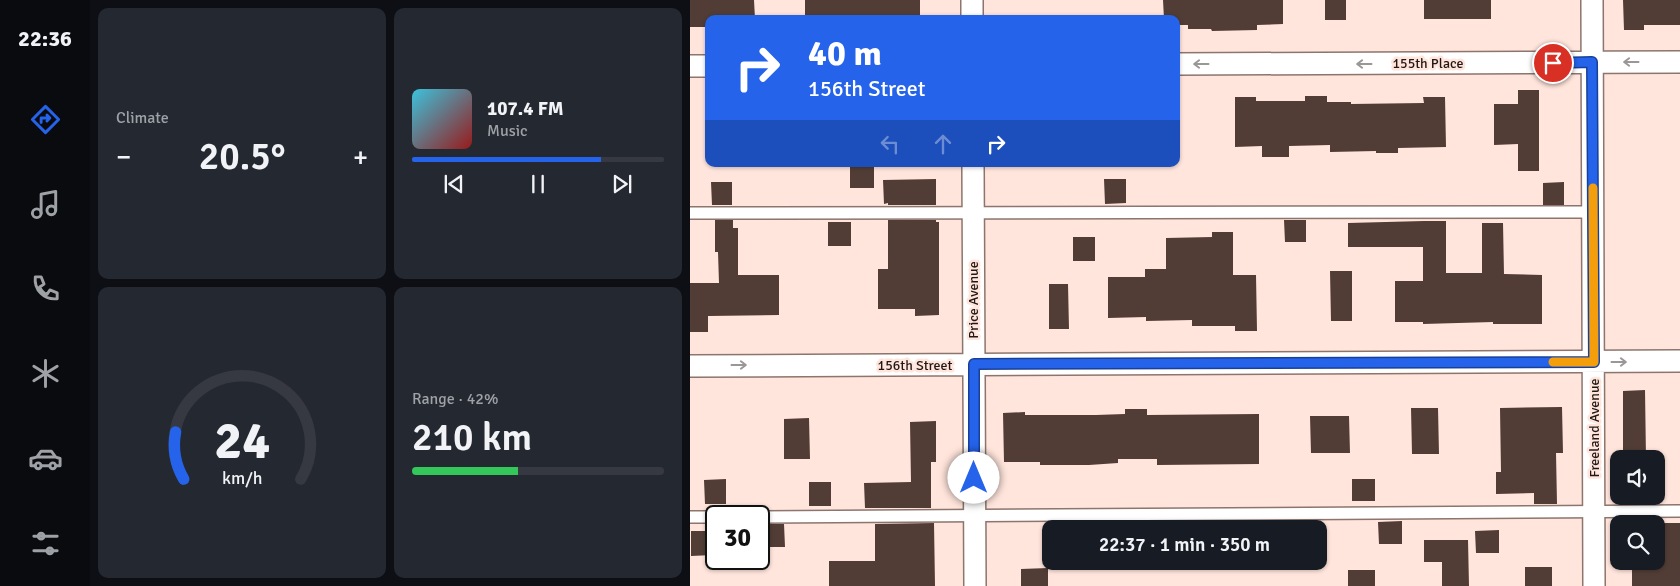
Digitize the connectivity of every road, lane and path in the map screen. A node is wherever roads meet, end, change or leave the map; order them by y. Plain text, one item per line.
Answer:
1 (972, 0) edge
2 (1592, 0) edge
3 (972, 15) edge
4 (1592, 62) junction
5 (1680, 62) edge
6 (1180, 64) edge
7 (690, 66) edge
8 (705, 66) edge
9 (973, 167) edge
10 (1593, 212) junction
11 (690, 213) edge
12 (973, 213) junction
13 (1680, 361) edge
14 (1594, 362) junction
15 (974, 364) junction
16 (690, 366) edge
17 (1680, 511) edge
18 (1594, 512) junction
19 (975, 515) junction
20 (770, 516) edge
21 (690, 517) edge
22 (705, 517) edge
23 (975, 586) edge
24 (1594, 586) edge

1 - 3 street
2 - 4 street, Freeland Avenue
5 -> 4 street, 155th Place
4 -> 6 street, 155th Place
4 - 10 street, Freeland Avenue
7 - 8 street
9 - 12 street, Price Avenue
10 - 12 lane
10 - 14 street, Freeland Avenue
11 - 12 lane
12 - 15 street, Price Avenue
14 -> 13 street, 156th Street
14 - 15 street, 156th Street
14 - 18 street, Freeland Avenue
16 -> 15 street, 156th Street
15 - 19 street, Price Avenue
17 - 18 lane
18 - 19 lane
18 - 24 street, Freeland Avenue
19 - 20 lane
19 - 23 street, Price Avenue
21 - 22 lane

